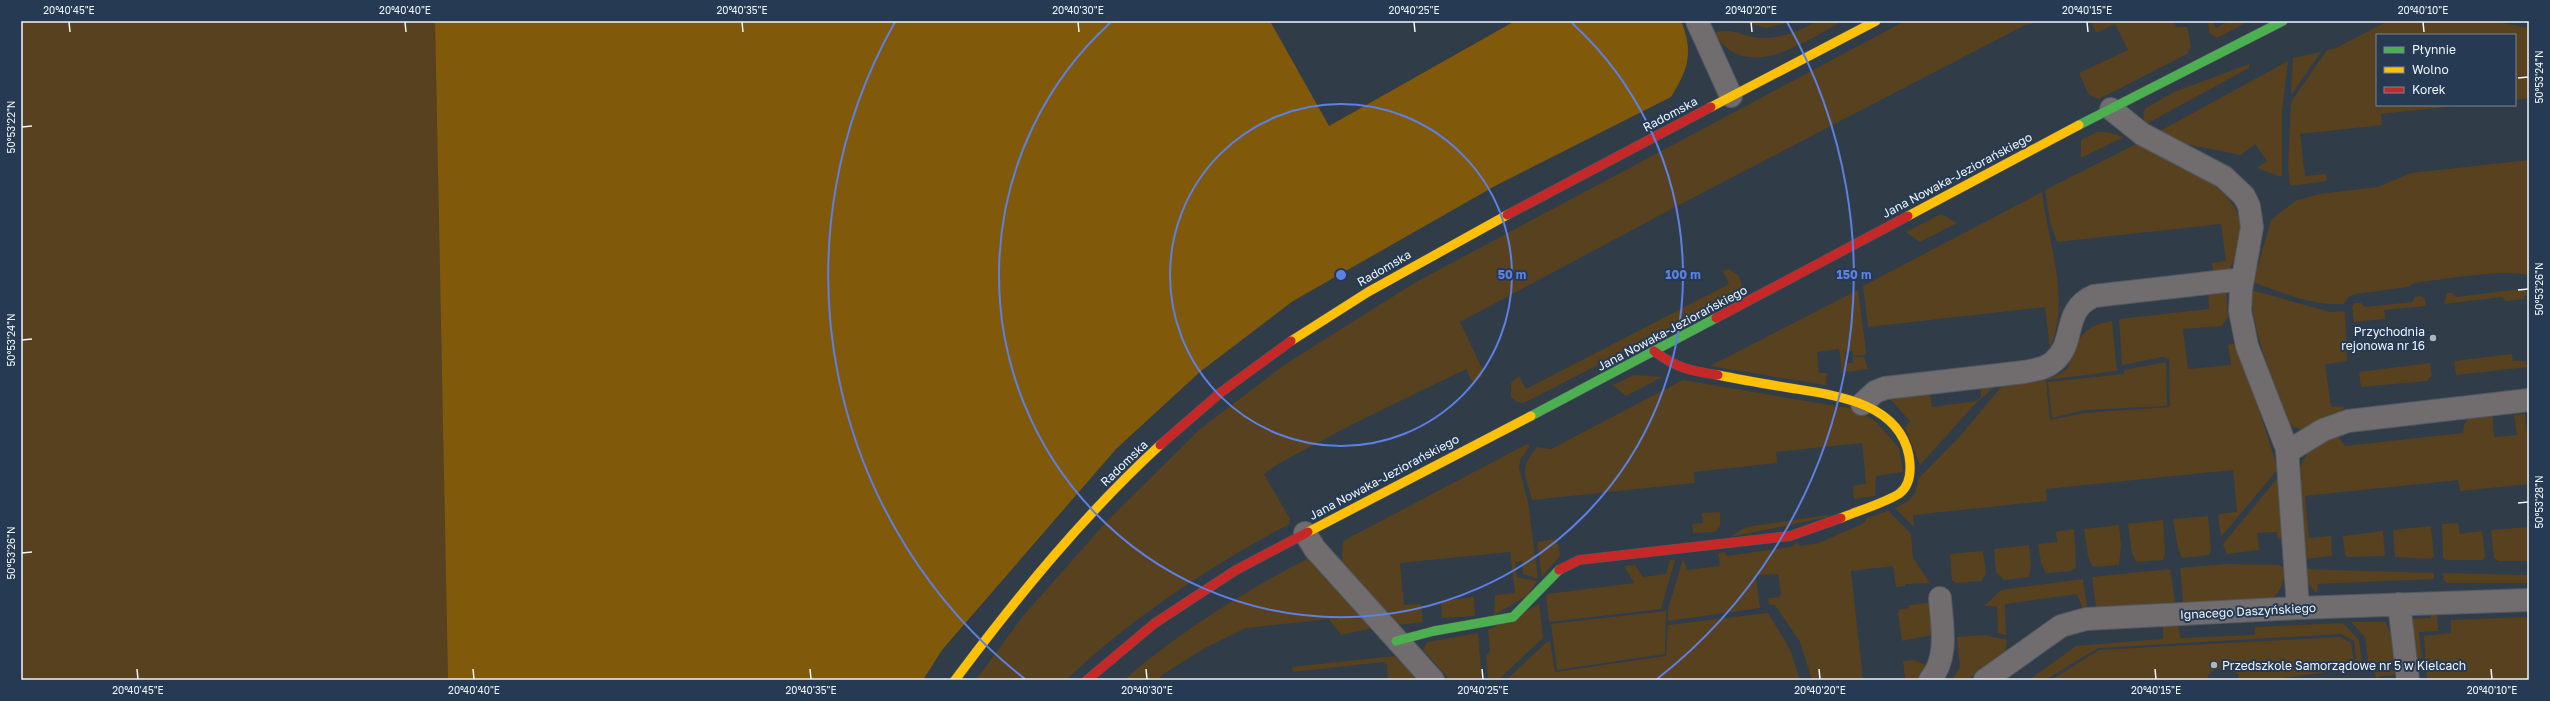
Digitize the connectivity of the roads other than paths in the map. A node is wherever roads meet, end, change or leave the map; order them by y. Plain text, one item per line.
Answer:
1 (1696, 21) edge
2 (1876, 21) edge
3 (2283, 21) edge
4 (1731, 96) junction
5 (2111, 109) junction
6 (2244, 279) junction
7 (1654, 351) junction
8 (2529, 400) edge
9 (1862, 404) junction
10 (2287, 452) junction
11 (1304, 533) junction
12 (1940, 598) dead end
13 (2529, 600) edge
14 (2399, 604) junction
15 (2298, 608) junction
16 (1396, 641) junction
17 (955, 680) edge
18 (1087, 680) edge
19 (1432, 680) edge
20 (1930, 680) edge
21 (1985, 680) edge
22 (2408, 680) edge

1 - 4 street
2 - 4 street, Radomska
3 - 5 street, Jana Nowaka-Jeziorańskiego
4 - 17 street, Radomska
5 - 6 street
5 - 7 street, Jana Nowaka-Jeziorańskiego
6 - 9 street
6 - 10 street
7 - 9 street
7 - 11 street, Jana Nowaka-Jeziorańskiego
8 - 10 street
9 - 16 street
10 - 15 street
11 - 16 street
11 - 18 street, Jana Nowaka-Jeziorańskiego
12 - 20 street
13 - 14 street, Ignacego Daszyńskiego
14 - 15 street, Ignacego Daszyńskiego
14 - 22 street
15 - 21 street, Ignacego Daszyńskiego
16 - 19 street

